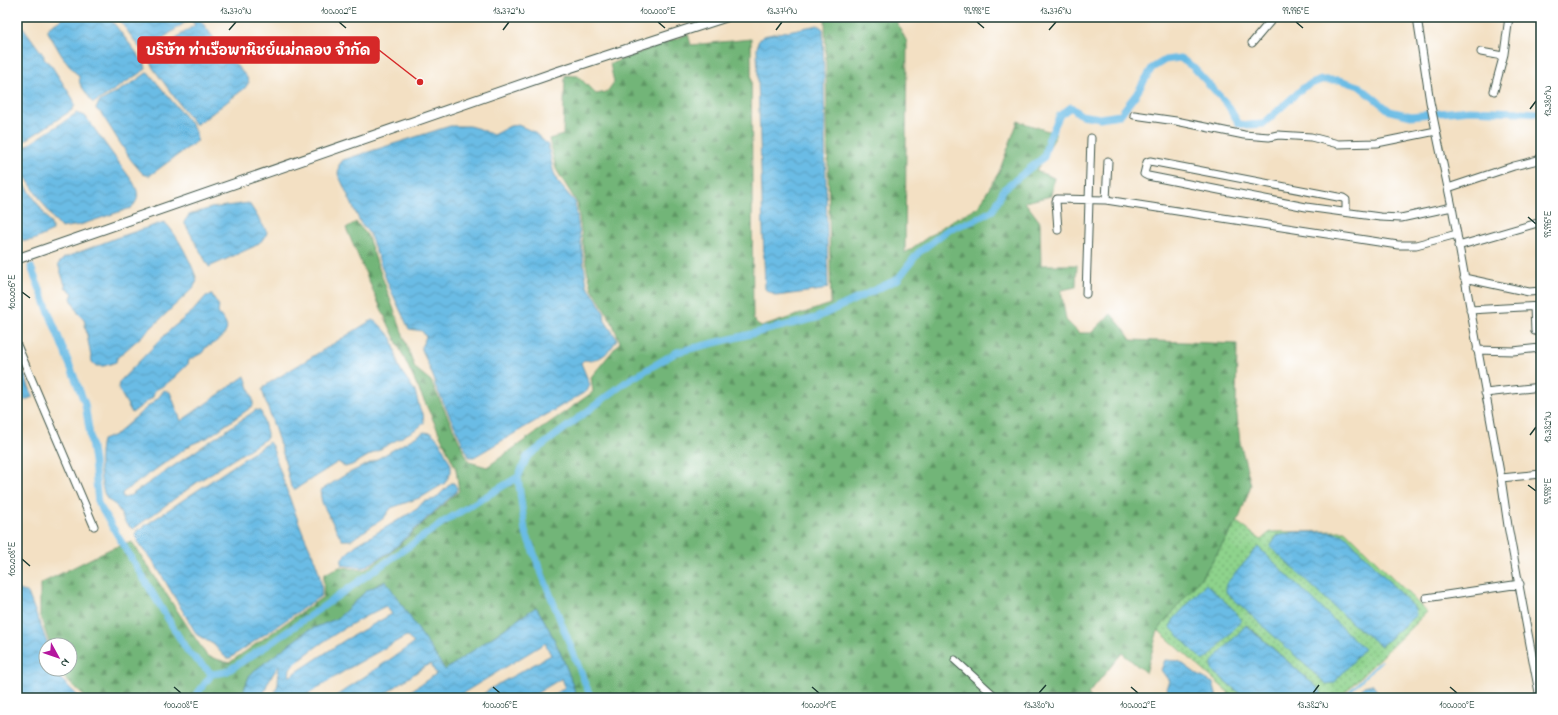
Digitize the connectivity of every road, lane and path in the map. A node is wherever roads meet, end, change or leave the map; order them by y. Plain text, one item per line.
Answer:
1 (726, 17) edge
2 (1274, 17) edge
3 (1417, 17) edge
4 (1509, 17) edge
5 (1252, 43) dead end
6 (1481, 52) dead end
7 (1503, 56) junction
8 (1494, 91) dead end
9 (1134, 115) dead end
10 (1436, 131) junction
11 (1091, 138) dead end
12 (1541, 157) edge
13 (1108, 161) dead end
14 (1448, 188) junction
15 (1088, 199) junction
16 (1106, 200) junction
17 (1452, 207) junction
18 (1346, 212) junction
19 (1541, 222) edge
20 (1058, 230) dead end
21 (1456, 234) junction
22 (1458, 246) junction
23 (17, 259) edge
24 (1464, 278) junction
25 (1541, 291) edge
26 (1086, 294) dead end
27 (1538, 307) edge
28 (1470, 310) junction
29 (1541, 332) edge
30 (17, 345) edge
31 (1540, 348) dead end
32 (1477, 350) junction
33 (1541, 387) edge
34 (1485, 393) junction
35 (1541, 474) edge
36 (1501, 478) junction
37 (94, 526) dead end
38 (1520, 584) junction
39 (1426, 598) dead end
40 (955, 660) dead end
41 (997, 698) edge
42 (1540, 698) edge

1 - 23 street
2 - 5 street
3 - 10 street
4 - 7 street
6 - 7 street
7 - 8 street
9 - 10 street
10 - 14 street
11 - 15 street
12 - 14 street
13 - 16 street
14 - 17 street
15 - 16 street
15 - 20 street
15 - 26 street
16 - 21 street
17 - 18 street
17 - 21 street
18 - 18 street
19 - 22 street
21 - 22 street
22 - 24 street
24 - 25 street
24 - 28 street
27 - 28 street
27 - 29 street
28 - 32 street
30 - 37 street
31 - 32 street
32 - 34 street
33 - 34 street
34 - 36 street
35 - 36 street
36 - 38 street
38 - 39 street
38 - 42 street
40 - 41 street

